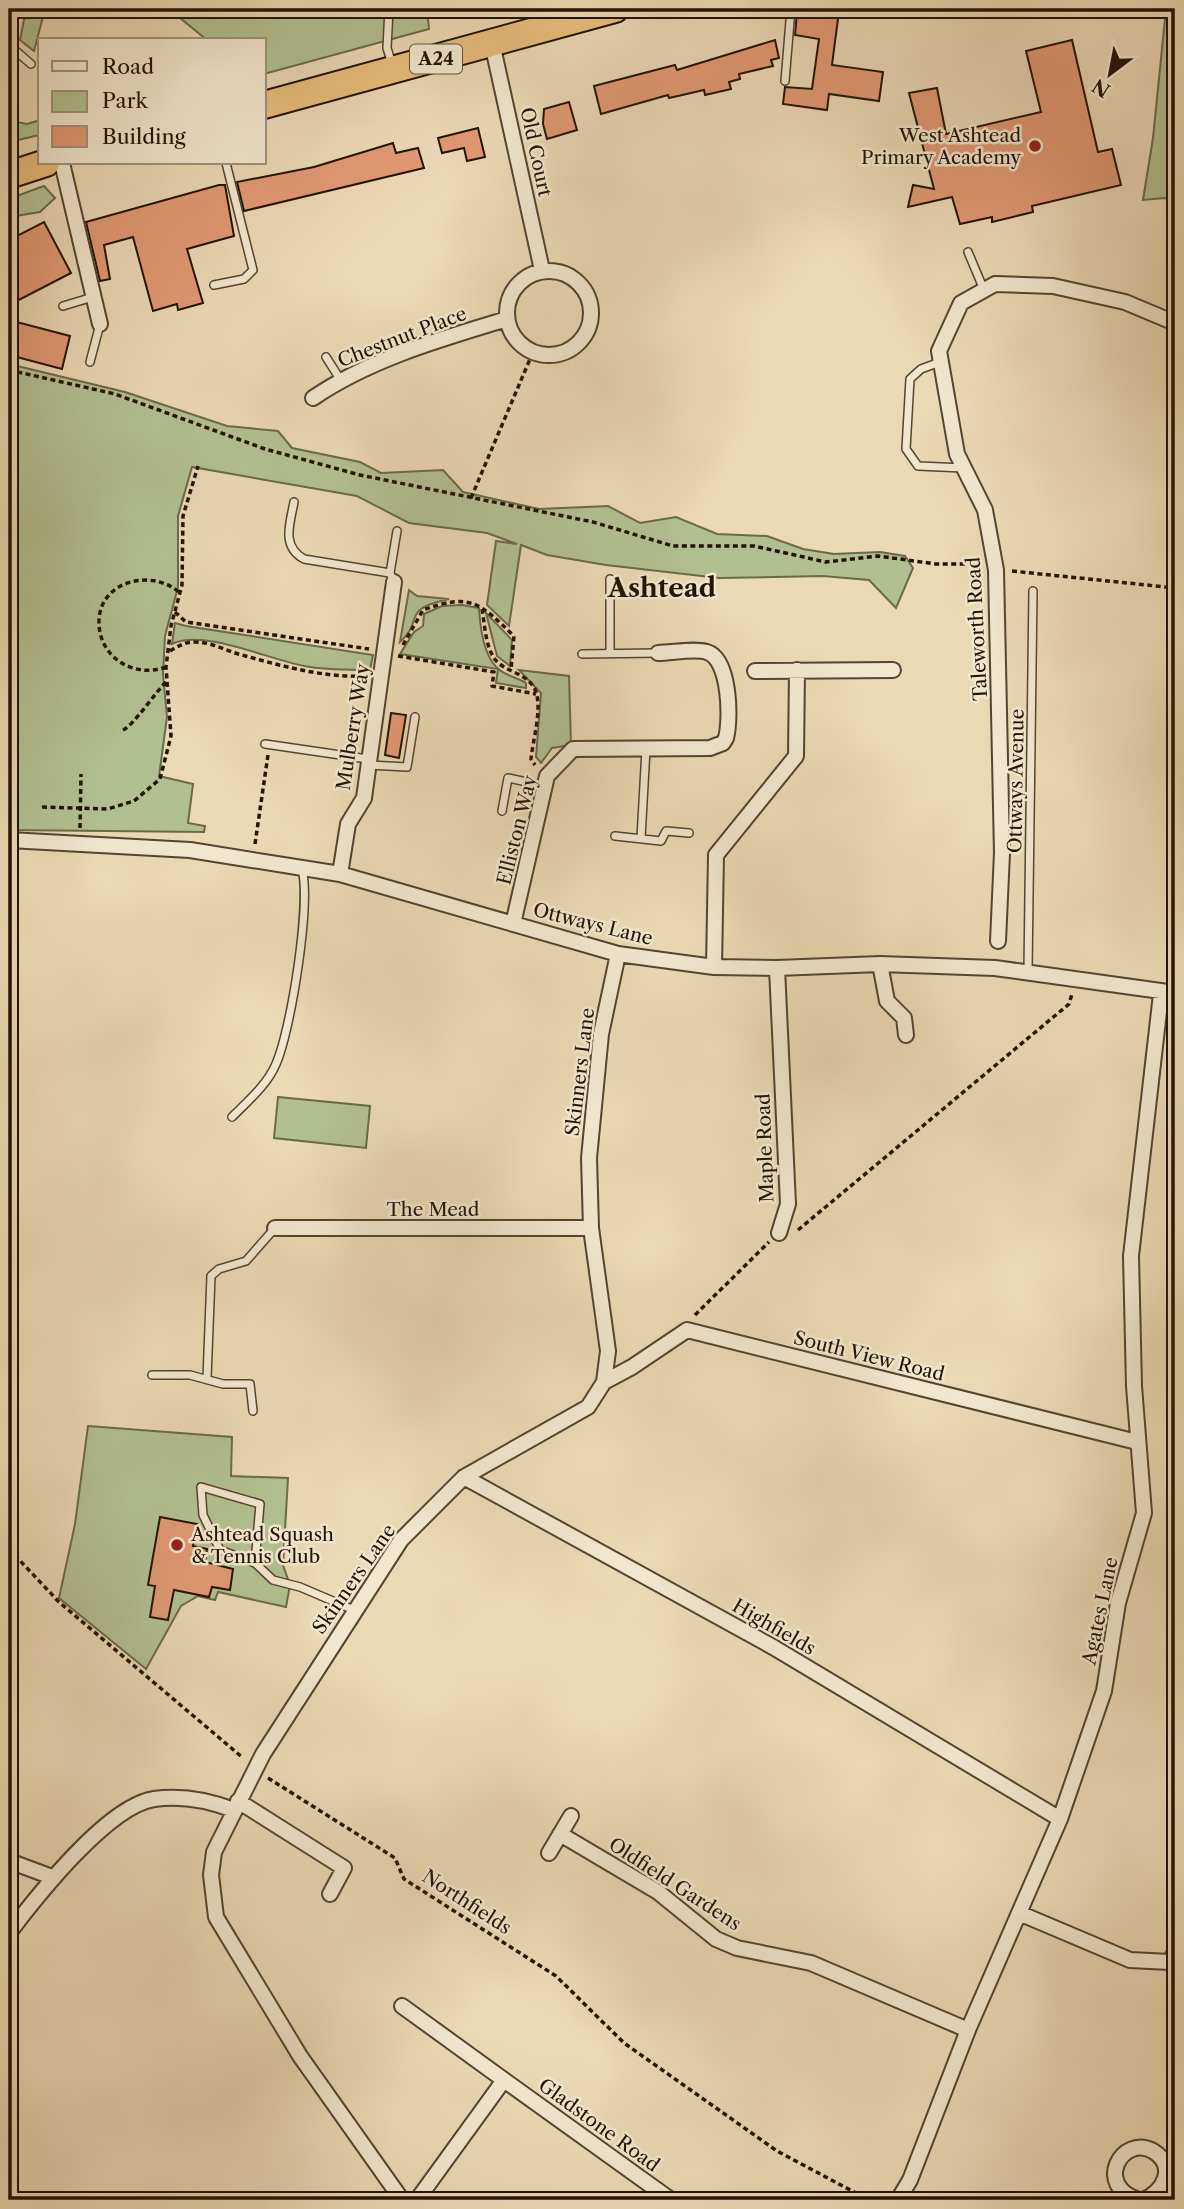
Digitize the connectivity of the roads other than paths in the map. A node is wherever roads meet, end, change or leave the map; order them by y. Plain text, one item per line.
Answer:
1 (17, 9) edge
2 (389, 9) edge
3 (615, 9) edge
4 (791, 9) edge
5 (9, 29) edge
6 (492, 43) junction
7 (9, 45) edge
8 (31, 64) dead end
9 (394, 72) junction
10 (785, 81) dead end
11 (266, 104) edge
12 (43, 164) edge
13 (62, 164) edge
14 (226, 164) edge
15 (9, 175) edge
16 (968, 252) dead end
17 (542, 270) junction
18 (214, 285) dead end
19 (984, 290) junction
20 (93, 297) junction
21 (63, 306) dead end
22 (507, 319) junction
23 (1175, 323) edge
24 (100, 324) joint
25 (326, 357) dead end
26 (941, 361) junction
27 (90, 362) dead end
28 (341, 379) junction
29 (313, 398) dead end
30 (964, 468) junction
31 (294, 502) dead end
32 (397, 531) dead end
33 (392, 577) junction
34 (610, 579) dead end
35 (1034, 591) dead end
36 (610, 653) junction
37 (658, 653) joint
38 (582, 654) dead end
39 (797, 670) junction
40 (893, 670) dead end
41 (755, 671) dead end
42 (415, 717) dead end
43 (267, 745) road end
44 (646, 748) junction
45 (368, 762) junction
46 (546, 781) junction
47 (502, 811) dead end
48 (689, 833) dead end
49 (615, 836) dead end
50 (641, 838) junction
51 (9, 839) edge
52 (302, 868) junction
53 (341, 874) junction
54 (513, 925) junction
55 (998, 941) dead end
56 (618, 954) junction
57 (880, 964) junction
58 (713, 967) junction
59 (777, 968) junction
60 (1028, 971) junction
61 (1168, 993) edge
62 (906, 1035) dead end
63 (232, 1117) dead end
64 (275, 1228) joint
65 (591, 1228) junction
66 (779, 1233) road end
67 (152, 1375) dead end
68 (207, 1378) junction
69 (604, 1382) junction
70 (253, 1411) dead end
71 (1137, 1442) junction
72 (464, 1477) junction
73 (255, 1563) junction
74 (355, 1610) junction
75 (236, 1805) junction
76 (571, 1816) dead end
77 (1060, 1819) junction
78 (560, 1834) junction
79 (549, 1853) dead end
80 (9, 1861) edge
81 (52, 1877) junction
82 (330, 1894) dead end
83 (1019, 1913) junction
84 (9, 1933) edge
85 (1173, 1961) edge
86 (402, 2006) dead end
87 (968, 2030) junction
88 (504, 2080) junction
89 (1170, 2184) edge
90 (402, 2200) edge
91 (417, 2200) edge
92 (671, 2200) edge
93 (898, 2200) edge
94 (1141, 2200) edge

1 - 5 lane
2 - 9 lane
3 - 6 highway, A24
4 - 10 lane
6 - 9 highway, A24
6 - 17 street, Old Court
7 - 8 lane
9 - 11 highway, A24
12 - 15 highway
13 - 20 street
14 - 18 lane
16 - 19 lane
17 - 22 street
17 - 22 street
19 - 23 street, Taleworth Road
19 - 26 street, Taleworth Road
20 - 21 lane
20 - 24 street
22 - 28 street, Chestnut Place
24 - 27 lane
25 - 28 lane
26 - 30 street, Taleworth Road
26 - 30 lane
28 - 29 street, Chestnut Place
30 - 55 street, Taleworth Road
31 - 33 lane
32 - 33 lane
33 - 45 street, Mulberry Way
34 - 36 lane
35 - 60 lane, Ottways Avenue
36 - 37 lane
36 - 38 lane
37 - 44 street, Elliston Way
39 - 40 street
39 - 41 street
39 - 58 street
42 - 45 lane
43 - 45 lane
44 - 46 street, Elliston Way
44 - 50 lane
45 - 53 street, Mulberry Way
46 - 47 lane
46 - 54 street, Elliston Way
48 - 50 lane
49 - 50 lane
51 - 52 street, Ottways Lane
52 - 53 street, Ottways Lane
52 - 63 lane
53 - 54 street, Ottways Lane
54 - 56 street, Ottways Lane
56 - 58 street, Ottways Lane
56 - 65 street, Skinners Lane
57 - 59 street, Ottways Lane
57 - 60 street, Ottways Lane
57 - 62 street
58 - 59 street, Ottways Lane
59 - 66 street, Maple Road
60 - 61 street, Ottways Lane
61 - 71 street, Agates Lane
64 - 65 street, The Mead
64 - 68 lane
65 - 69 street, Skinners Lane
67 - 68 lane
68 - 70 lane
69 - 71 street, South View Road
69 - 72 street, Skinners Lane
71 - 77 street, Agates Lane
72 - 74 street, Skinners Lane
72 - 77 street, Highfields
73 - 73 lane
73 - 74 lane
74 - 75 street, Skinners Lane
75 - 81 street
75 - 82 street
75 - 90 street, Skinners Lane
76 - 78 street
77 - 83 street, Agates Lane
78 - 79 street
78 - 87 street, Oldfield Gardens
80 - 81 street
81 - 84 street
83 - 85 street
83 - 87 street, Agates Lane
86 - 88 street, Gladstone Road
87 - 93 street, Agates Lane
88 - 91 street
88 - 92 street, Gladstone Road
89 - 94 street
89 - 94 street

